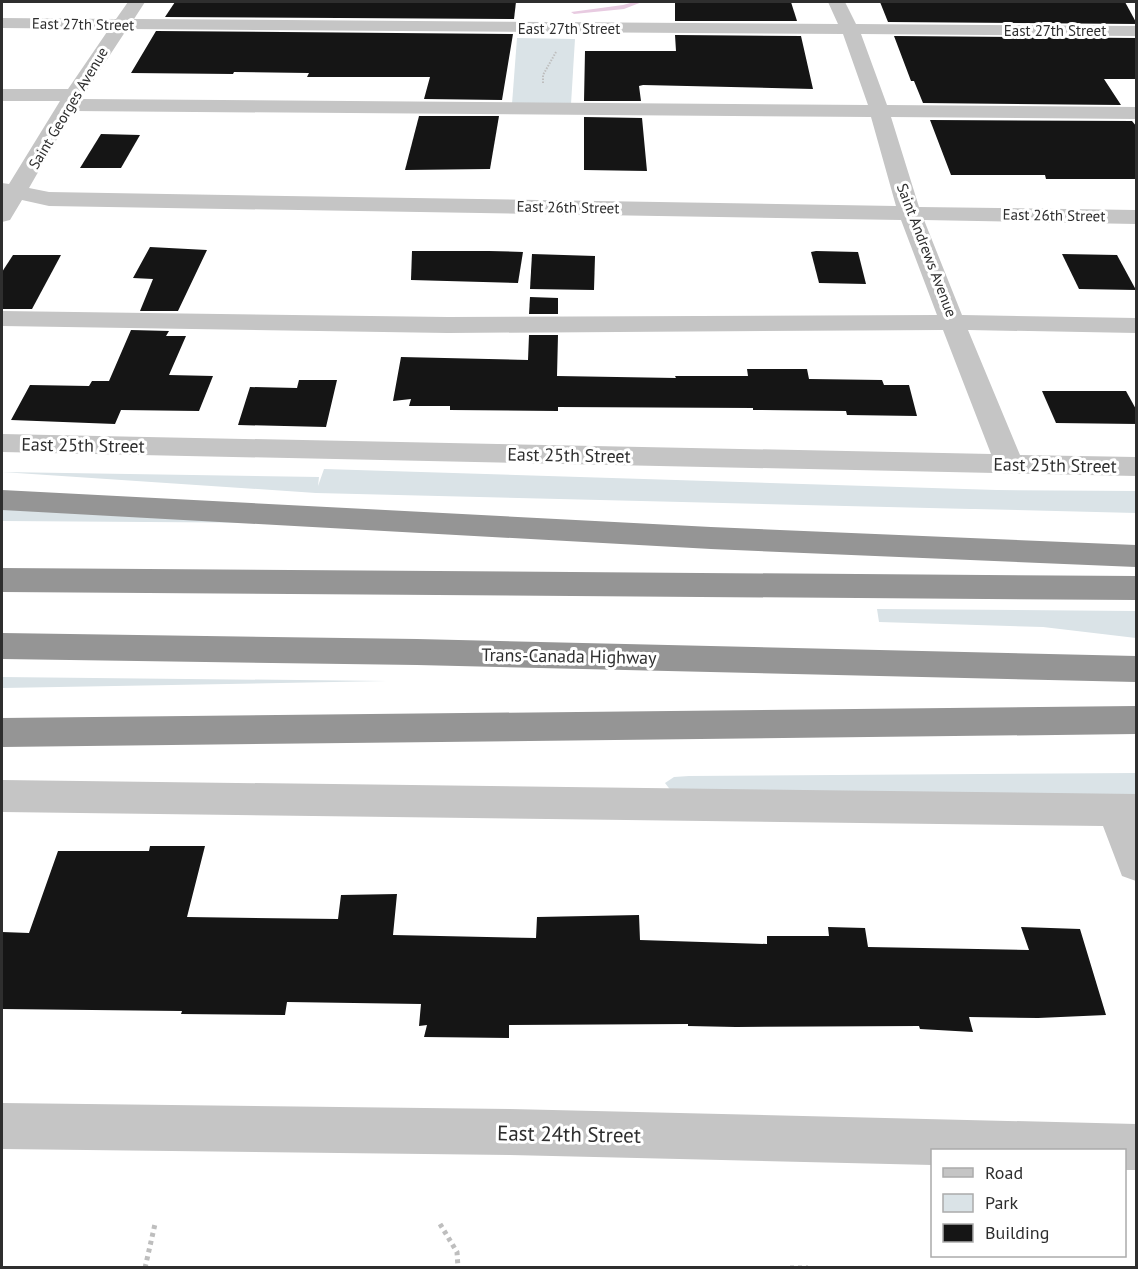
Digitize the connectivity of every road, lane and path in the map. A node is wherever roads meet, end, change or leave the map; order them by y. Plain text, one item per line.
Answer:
1 (136, 2) edge
2 (837, 2) edge
3 (2, 23) edge
4 (119, 25) junction
5 (850, 30) junction
6 (1137, 31) edge
7 (558, 47) dead end
8 (2, 95) edge
9 (70, 100) junction
10 (543, 108) junction
11 (880, 112) junction
12 (1137, 113) edge
13 (9, 190) edge
14 (909, 212) junction
15 (2, 215) edge
16 (1137, 217) edge
17 (2, 320) edge
18 (954, 322) junction
19 (1137, 325) edge
20 (2, 443) edge
21 (1009, 464) junction
22 (1137, 467) edge
23 (2, 500) edge
24 (1137, 556) edge
25 (2, 580) edge
26 (1137, 588) edge
27 (2, 646) edge
28 (1137, 669) edge
29 (1137, 720) edge
30 (2, 733) edge
31 (2, 796) edge
32 (1126, 810) edge
33 (1137, 864) edge
34 (2, 1126) edge
35 (1137, 1147) edge
36 (155, 1224) dead end
37 (440, 1224) dead end
38 (145, 1268) edge
39 (458, 1268) edge
40 (790, 1268) edge
41 (808, 1268) edge

1 - 4 street, Saint Georges Avenue
2 - 5 street, Saint Andrews Avenue
3 - 4 street, East 27th Street
4 - 5 street, East 27th Street
4 - 9 street, Saint Georges Avenue
5 - 6 street, East 27th Street
5 - 11 street, Saint Andrews Avenue
7 - 10 path
8 - 9 street
9 - 10 street
9 - 13 street, Saint Georges Avenue
10 - 11 street
11 - 12 street
11 - 14 street, Saint Andrews Avenue
13 - 14 street, East 26th Street
13 - 15 street, Saint Georges Avenue
14 - 16 street, East 26th Street
14 - 18 street, Saint Andrews Avenue
17 - 18 street
18 - 19 street
18 - 21 street, Saint Andrews Avenue
20 - 21 street, East 25th Street
21 - 22 street, East 25th Street
23 - 24 highway
25 - 26 highway
27 - 28 highway, Trans-Canada Highway
29 - 30 highway
31 - 32 street
32 - 33 street
34 - 35 street, East 24th Street
36 - 38 path
37 - 39 path
40 - 41 path

